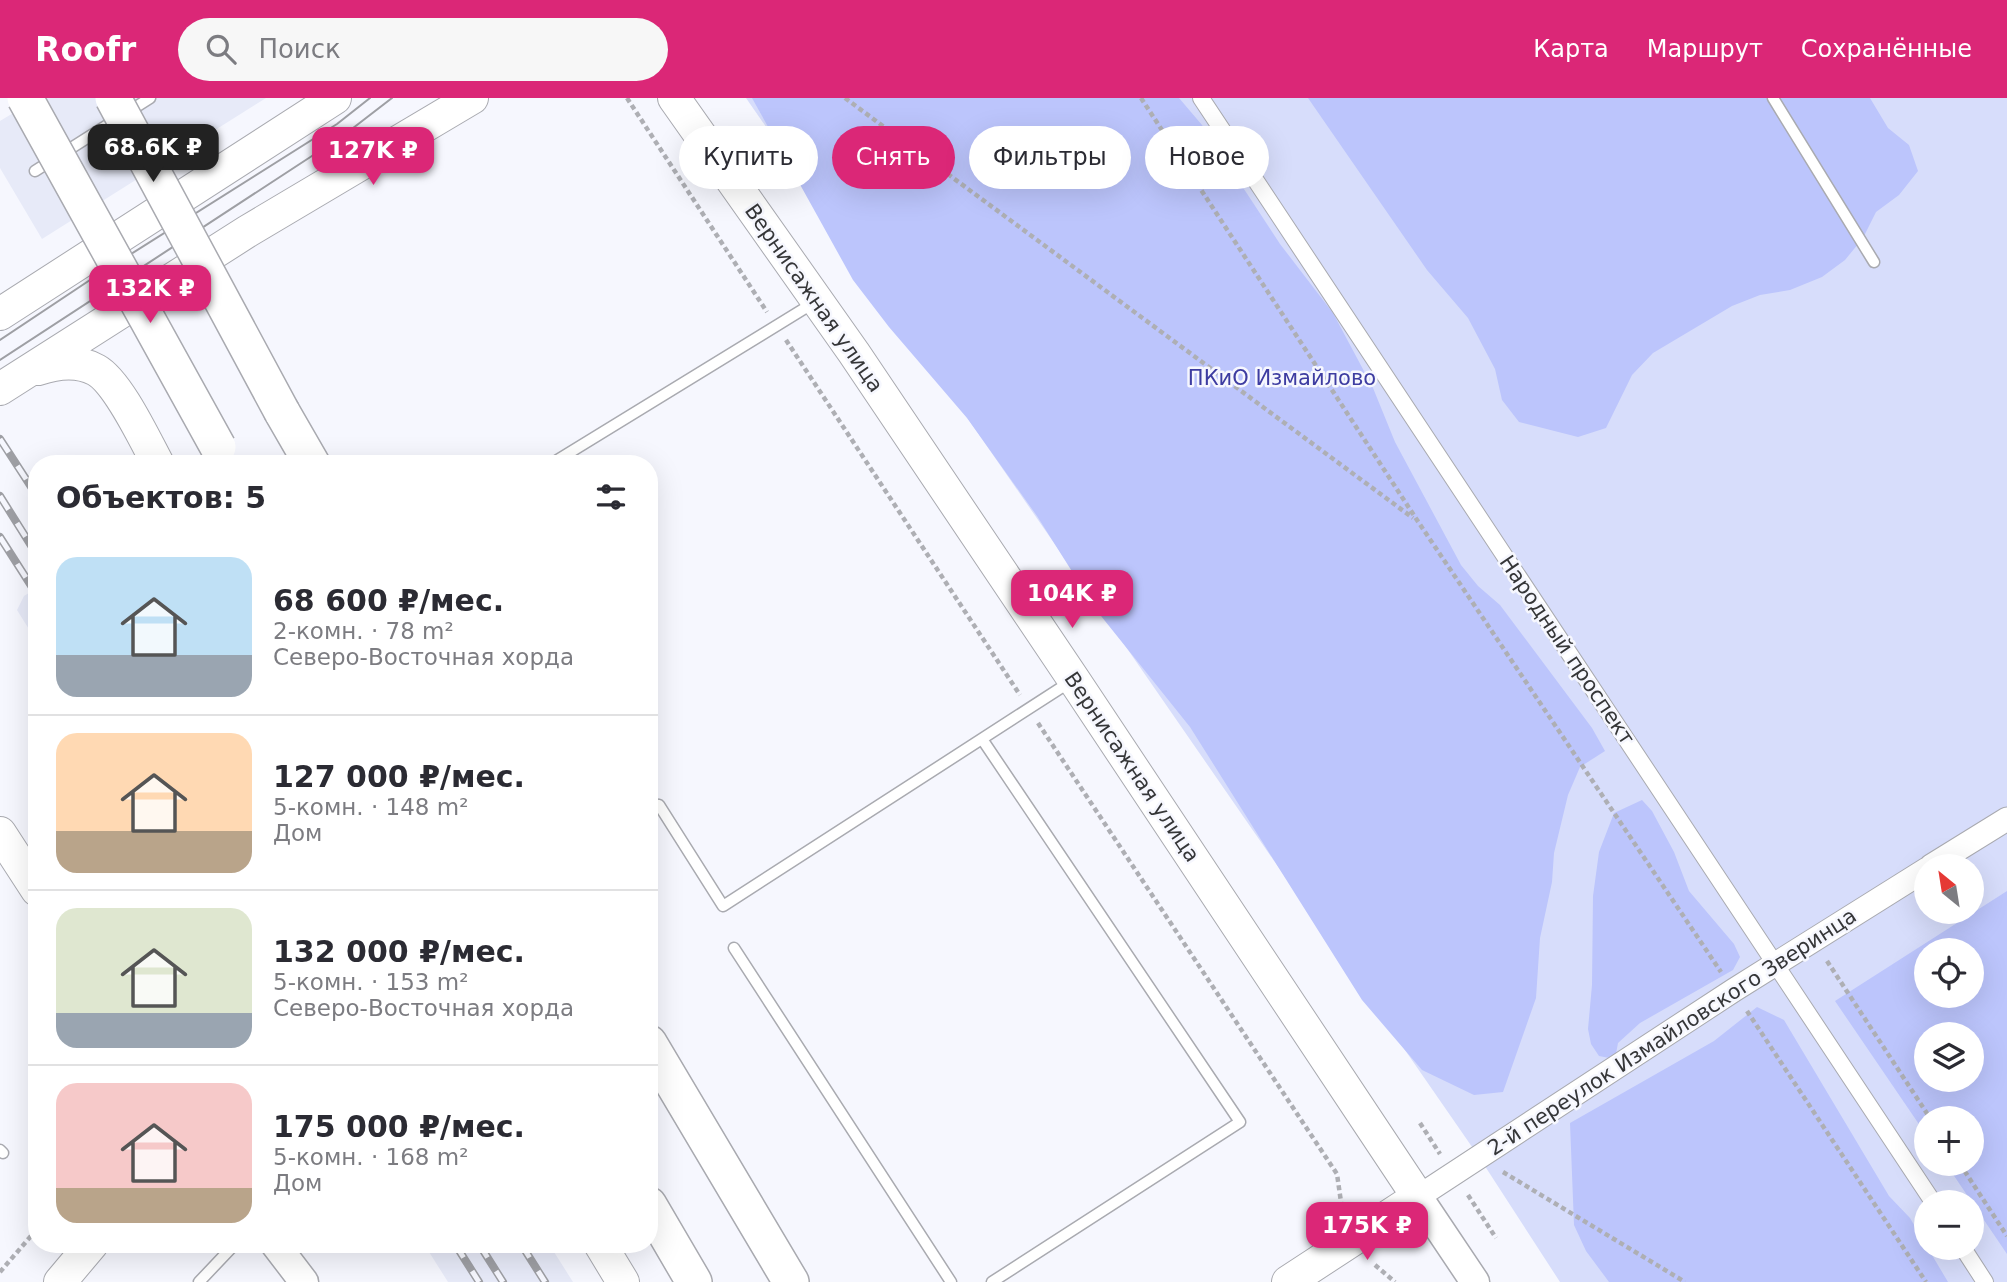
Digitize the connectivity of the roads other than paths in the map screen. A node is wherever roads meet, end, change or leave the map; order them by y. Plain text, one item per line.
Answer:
1 (25, 98) edge
2 (113, 98) edge
3 (150, 98) edge
4 (335, 98) edge
5 (472, 98) edge
6 (674, 98) edge
7 (1201, 98) edge
8 (1773, 98) edge
9 (35, 171) dead end
10 (1874, 262) dead end
11 (817, 300) junction
12 (0, 314) edge
13 (12, 381) edge
14 (153, 455) edge
15 (223, 455) edge
16 (307, 455) edge
17 (566, 455) edge
18 (1074, 680) junction
19 (982, 739) junction
20 (658, 805) edge
21 (2007, 819) edge
22 (0, 833) edge
23 (1950, 854) edge
24 (28, 876) edge
25 (1914, 876) edge
26 (734, 948) dead end
27 (1775, 964) junction
28 (658, 1058) edge
29 (1925, 1190) edge
30 (1419, 1197) junction
31 (658, 1220) edge
32 (84, 1253) edge
33 (226, 1253) edge
34 (282, 1253) edge
35 (605, 1253) edge
36 (1971, 1260) edge
37 (60, 1282) edge
38 (199, 1282) edge
39 (304, 1282) edge
40 (623, 1282) edge
41 (694, 1282) edge
42 (791, 1282) edge
43 (951, 1282) edge
44 (992, 1282) edge
45 (1288, 1282) edge
46 (1475, 1282) edge
47 (1985, 1282) edge

1 - 15 main road, bridge
2 - 16 main road, bridge
3 - 9 lane
4 - 12 main road
5 - 13 main road
6 - 11 main road, Вернисажная улица
7 - 27 street, Народный проспект
8 - 10 lane
11 - 17 lane
11 - 18 main road, Вернисажная улица
13 - 14 main road
18 - 19 lane
18 - 30 main road, Вернисажная улица
19 - 20 lane
19 - 44 lane
21 - 23 street, 2-й переулок Измайловского Зверинца
22 - 24 main road
25 - 27 street, 2-й переулок Измайловского Зверинца
26 - 43 lane
27 - 29 street, Народный проспект
27 - 30 street, 2-й переулок Измайловского Зверинца
28 - 42 main road
30 - 45 main road
30 - 46 street
31 - 41 main road
32 - 37 main road
33 - 38 lane
34 - 39 street
35 - 40 main road
36 - 47 street

